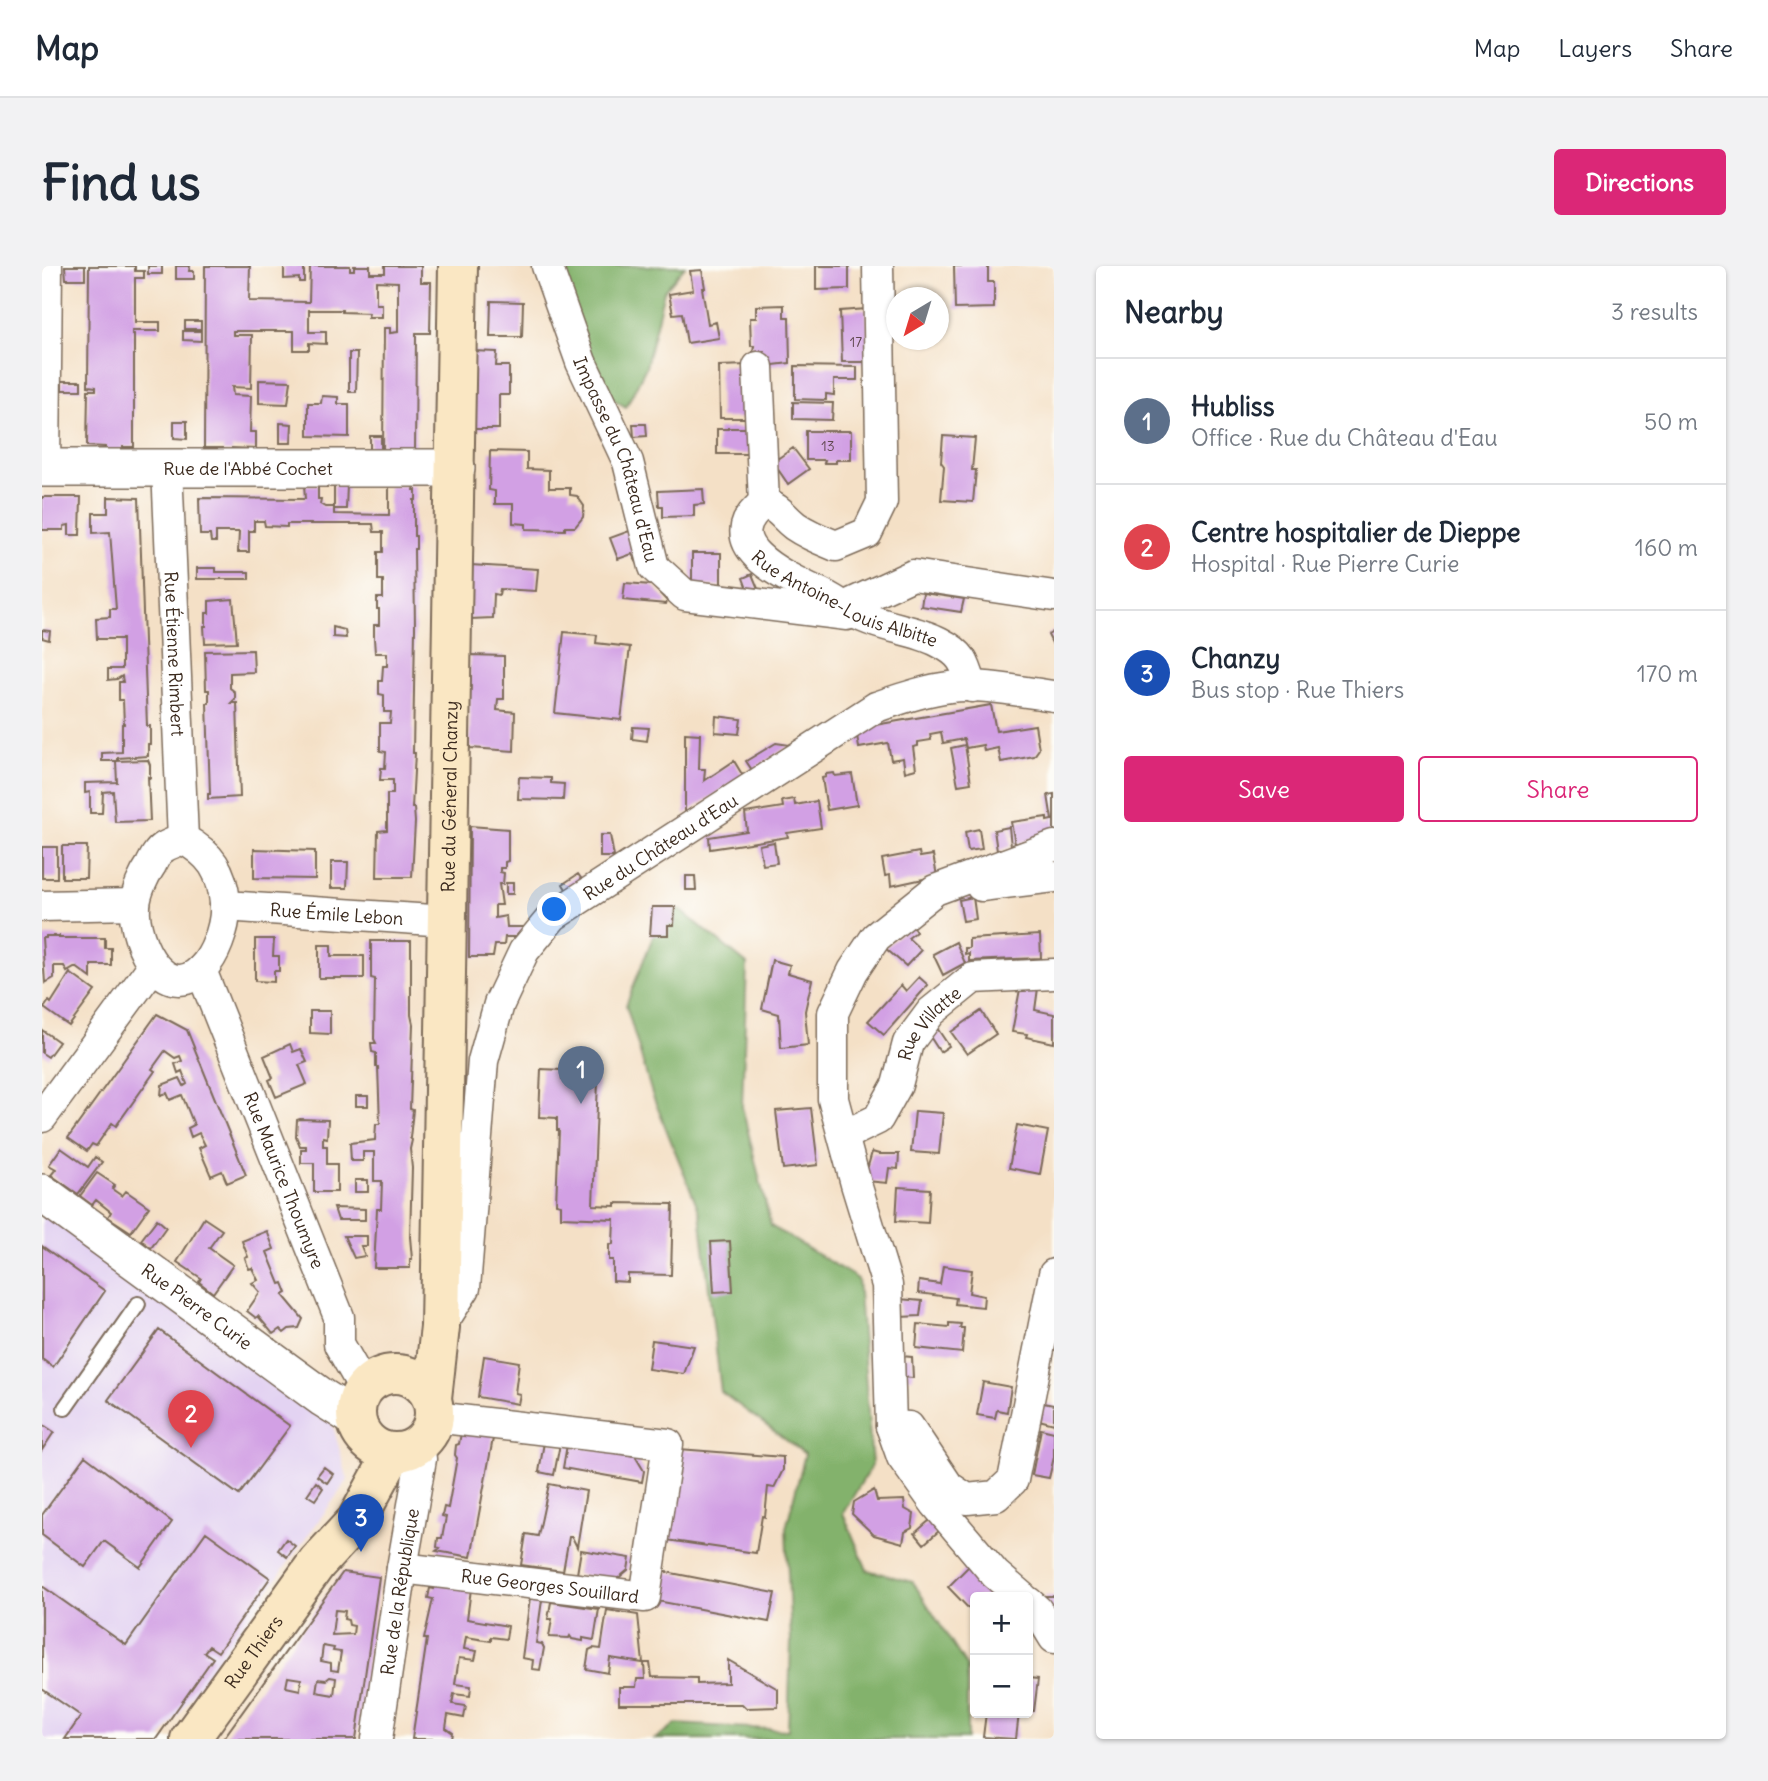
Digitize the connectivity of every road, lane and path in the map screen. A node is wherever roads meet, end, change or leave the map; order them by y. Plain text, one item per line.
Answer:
1 (47, 266) edge
2 (458, 266) edge
3 (547, 266) edge
4 (878, 266) edge
5 (758, 367) dead end
6 (44, 468) edge
7 (167, 468) junction
8 (456, 468) junction
9 (764, 503) junction
10 (1054, 596) edge
11 (854, 612) junction
12 (972, 687) junction
13 (1054, 696) edge
14 (183, 839) junction
15 (1054, 846) edge
16 (1054, 877) edge
17 (935, 890) junction
18 (135, 904) junction
19 (42, 906) edge
20 (225, 906) junction
21 (447, 921) junction
22 (153, 966) junction
23 (201, 970) junction
24 (1054, 974) edge
25 (42, 1117) edge
26 (845, 1135) junction
27 (42, 1193) edge
28 (1054, 1274) edge
29 (138, 1304) dead end
30 (440, 1327) junction
31 (65, 1408) dead end
32 (395, 1416) junction
33 (891, 1426) junction
34 (402, 1568) junction
35 (1016, 1592) edge
36 (1033, 1606) edge
37 (1054, 1638) edge
38 (190, 1739) edge
39 (377, 1739) edge

1 - 6 street
2 - 8 main road, Rue du Géneral Chanzy
3 - 11 street, Impasse du Château d'Eau
4 - 9 street, Rue Antoine-Louis Albitte
5 - 9 street
6 - 7 street, Rue de l'Abbé Cochet
7 - 8 street, Rue de l'Abbé Cochet
7 - 14 street, Rue Étienne Rimbert
8 - 21 main road, Rue du Géneral Chanzy
9 - 11 street, Rue Antoine-Louis Albitte
10 - 11 street
11 - 12 street, Rue Antoine-Louis Albitte
12 - 13 street, Rue du Château d'Eau
12 - 30 street, Rue du Château d'Eau
14 - 18 street
14 - 20 street
15 - 17 street
16 - 17 street
17 - 26 street
18 - 19 street
18 - 22 street
20 - 21 street, Rue Émile Lebon
20 - 23 street
21 - 30 main road, Rue du Géneral Chanzy
22 - 23 street
22 - 25 street
23 - 32 street, Rue Maurice Thoumyre
24 - 26 street, Rue Villatte
26 - 33 street
27 - 32 street, Rue Pierre Curie
28 - 33 street
29 - 31 lane
30 - 32 main road
32 - 34 street, Rue de la République
32 - 34 street, Rue Georges Souillard
32 - 38 main road, Rue Thiers
33 - 35 street
34 - 39 street, Rue de la République
36 - 37 street

